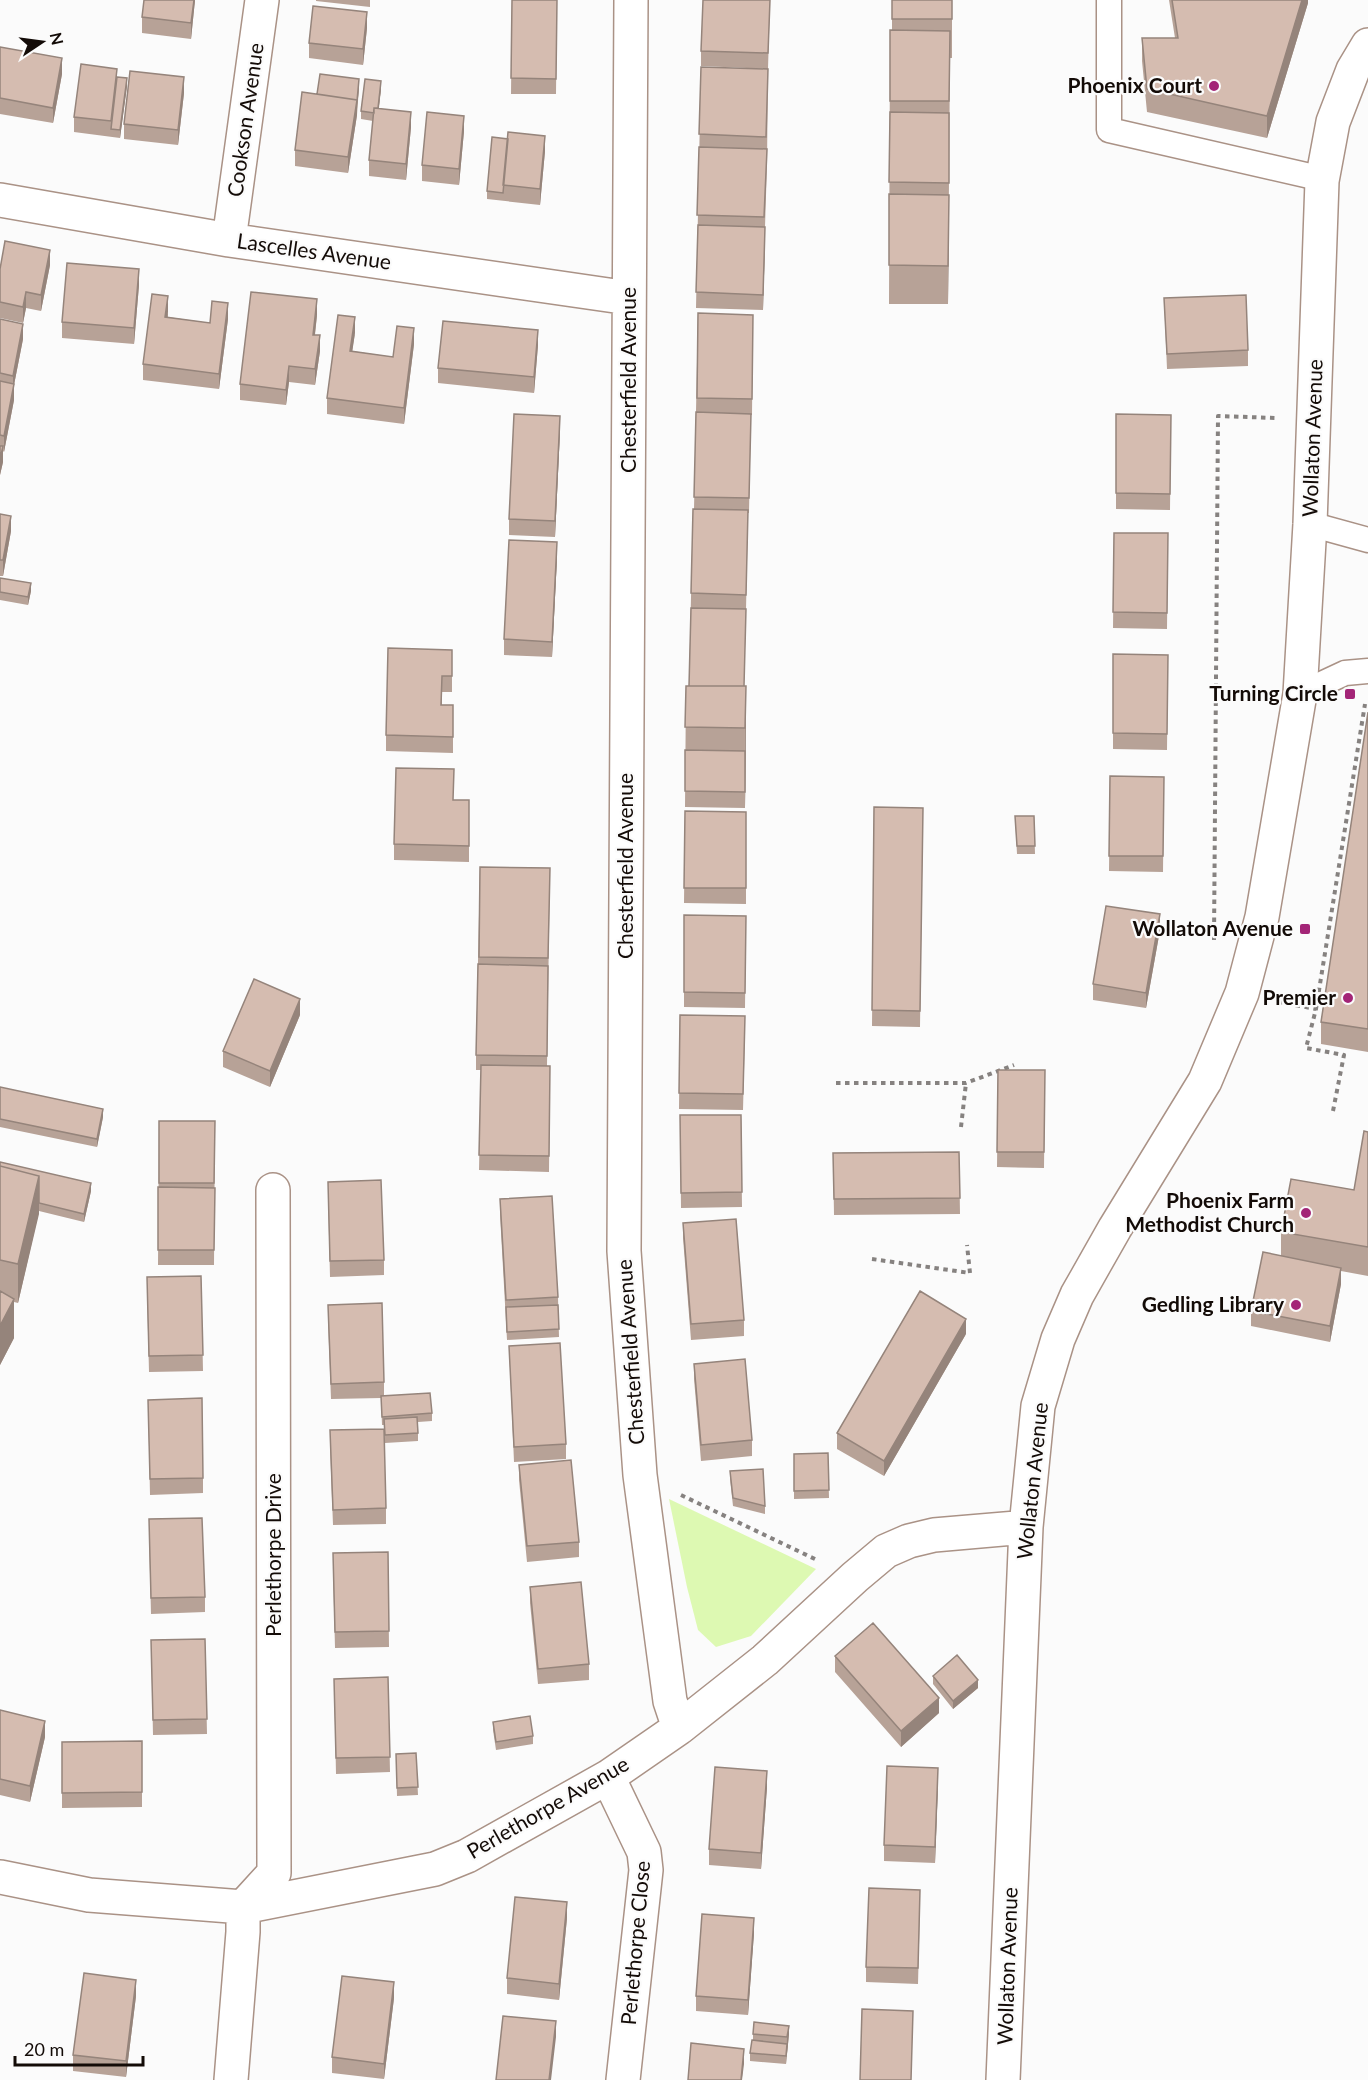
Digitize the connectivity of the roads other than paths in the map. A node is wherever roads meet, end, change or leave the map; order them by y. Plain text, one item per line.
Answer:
1 (262, 0) edge
2 (631, 0) edge
3 (1109, 0) edge
4 (1368, 45) edge
5 (1323, 179) junction
6 (0, 200) edge
7 (229, 240) junction
8 (629, 297) junction
9 (1310, 524) junction
10 (1368, 540) edge
11 (1356, 672) edge
12 (1300, 694) junction
13 (273, 1190) dead end
14 (1026, 1527) junction
15 (679, 1728) junction
16 (608, 1778) junction
17 (0, 1876) edge
18 (243, 1907) junction
19 (231, 2080) edge
20 (623, 2080) edge
21 (1003, 2080) edge

1 - 7 street, Cookson Avenue
2 - 8 street, Chesterfield Avenue
3 - 5 lane
4 - 5 street, Wollaton Avenue
5 - 9 street, Wollaton Avenue
6 - 7 street, Lascelles Avenue
7 - 8 street, Lascelles Avenue
8 - 15 street, Chesterfield Avenue
9 - 10 lane
9 - 12 street, Wollaton Avenue
11 - 12 lane
12 - 14 street, Wollaton Avenue
13 - 18 street, Perlethorpe Drive
14 - 15 street, Perlethorpe Avenue
14 - 21 street, Wollaton Avenue
15 - 16 street, Perlethorpe Avenue
16 - 18 street, Perlethorpe Avenue
16 - 20 street, Perlethorpe Close
17 - 18 street, Perlethorpe Avenue
18 - 19 street

